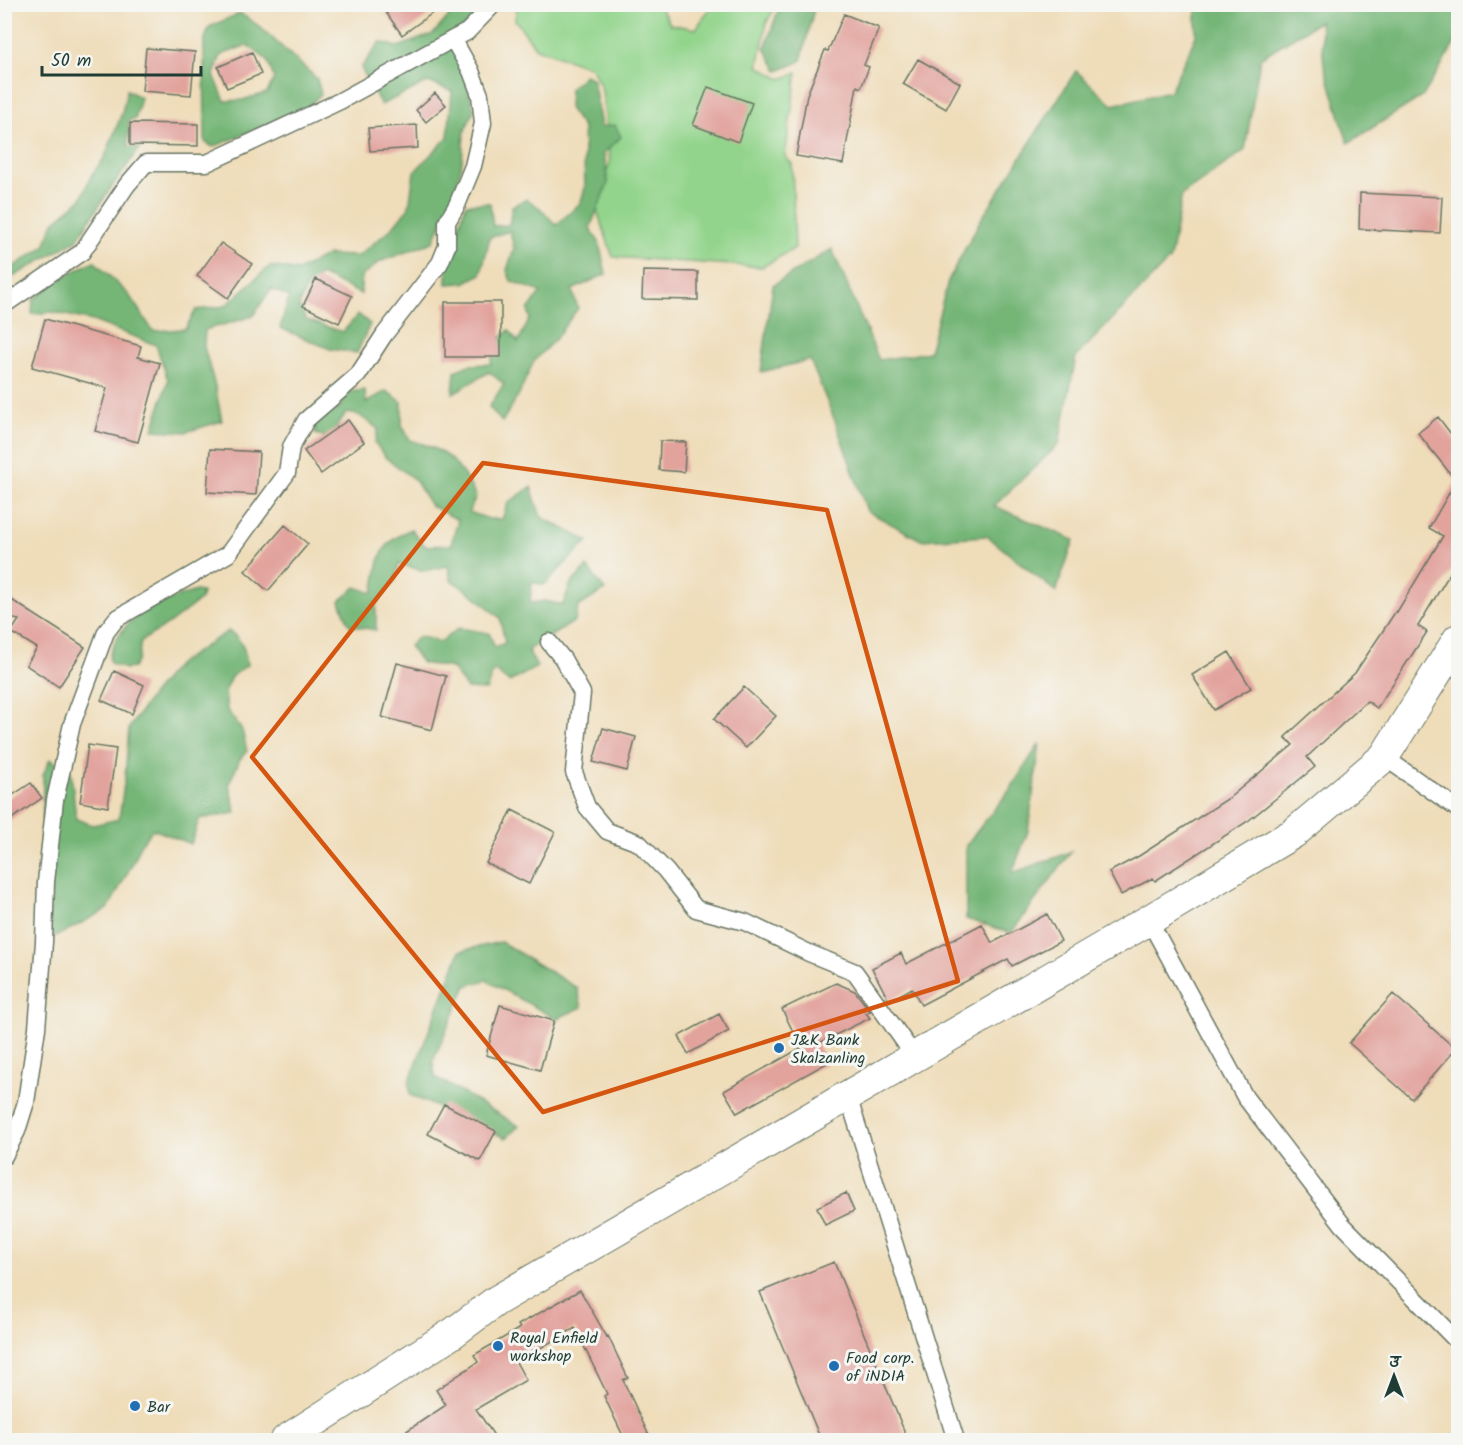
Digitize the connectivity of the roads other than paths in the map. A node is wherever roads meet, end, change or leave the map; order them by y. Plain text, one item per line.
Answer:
1 (494, 4) edge
2 (453, 39) junction
3 (4, 305) edge
4 (1458, 639) edge
5 (549, 642) dead end
6 (1384, 757) junction
7 (1458, 809) edge
8 (1149, 920) junction
9 (915, 1057) junction
10 (848, 1096) junction
11 (4, 1156) edge
12 (1458, 1342) edge
13 (286, 1440) edge
14 (956, 1440) edge

1 - 2 street
2 - 3 street
2 - 11 street
4 - 6 highway
5 - 9 street
6 - 7 street
6 - 8 highway
8 - 9 highway
8 - 12 street
9 - 10 highway
10 - 13 highway
10 - 14 street

